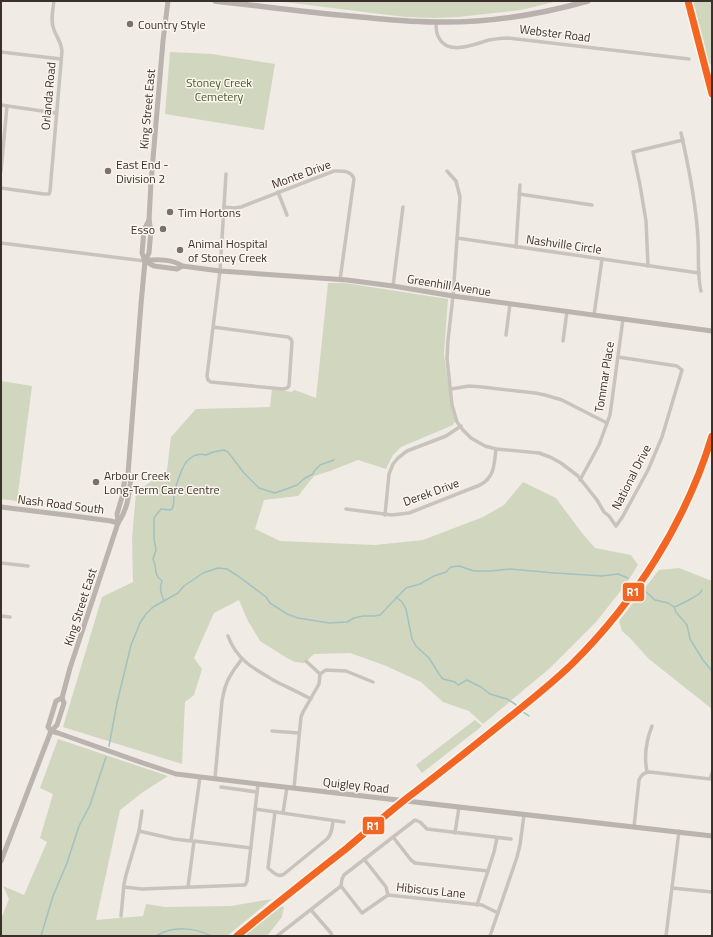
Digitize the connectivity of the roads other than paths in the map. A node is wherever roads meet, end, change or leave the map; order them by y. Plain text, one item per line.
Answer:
1 (54, 1) edge
2 (168, 1) edge
3 (215, 1) edge
4 (588, 1) edge
5 (436, 22) junction
6 (1, 52) edge
7 (61, 59) junction
8 (689, 59) dead end
9 (1, 105) edge
10 (6, 106) junction
11 (56, 113) junction
12 (681, 133) dead end
13 (683, 140) junction
14 (1, 171) edge
15 (447, 171) dead end
16 (226, 174) dead end
17 (520, 185) dead end
18 (1, 188) edge
19 (278, 192) junction
20 (520, 194) junction
21 (592, 205) dead end
22 (224, 207) junction
23 (403, 207) dead end
24 (287, 215) dead end
25 (457, 238) junction
26 (1, 243) edge
27 (516, 247) junction
28 (602, 259) junction
29 (145, 261) junction
30 (648, 266) junction
31 (220, 271) junction
32 (699, 273) junction
33 (340, 280) junction
34 (393, 286) junction
35 (701, 292) dead end
36 (453, 296) junction
37 (510, 304) junction
38 (567, 311) junction
39 (594, 315) junction
40 (623, 319) junction
41 (213, 327) junction
42 (712, 331) edge
43 (506, 335) dead end
44 (563, 341) dead end
45 (618, 357) junction
46 (451, 389) junction
47 (607, 423) junction
48 (461, 426) junction
49 (496, 449) junction
50 (580, 480) junction
51 (1, 507) edge
52 (346, 509) dead end
53 (385, 515) junction
54 (118, 523) junction
55 (1, 562) edge
56 (28, 566) dead end
57 (1, 616) edge
58 (10, 618) dead end
59 (228, 636) dead end
60 (242, 659) junction
61 (306, 661) dead end
62 (320, 674) junction
63 (373, 682) dead end
64 (311, 699) junction
65 (652, 726) dead end
66 (51, 731) junction
67 (272, 731) dead end
68 (299, 733) junction
69 (647, 772) junction
70 (712, 773) edge
71 (200, 777) junction
72 (215, 778) junction
73 (258, 784) junction
74 (221, 787) dead end
75 (287, 787) junction
76 (294, 788) junction
77 (257, 792) junction
78 (459, 807) junction
79 (255, 810) junction
80 (142, 811) dead end
81 (275, 812) junction
82 (284, 813) junction
83 (524, 815) junction
84 (333, 821) junction
85 (344, 822) dead end
86 (634, 827) junction
87 (139, 831) junction
88 (679, 831) junction
89 (455, 833) junction
90 (712, 836) edge
91 (393, 837) junction
92 (497, 838) junction
93 (511, 839) dead end
94 (251, 848) junction
95 (364, 859) junction
96 (1, 862) edge
97 (488, 871) junction
98 (341, 886) junction
99 (124, 887) junction
100 (188, 887) junction
101 (672, 888) junction
102 (712, 892) edge
103 (388, 895) junction
104 (477, 905) junction
105 (312, 910) junction
106 (498, 913) junction
107 (121, 916) dead end
108 (277, 936) edge
109 (332, 936) edge
110 (490, 936) edge
111 (666, 936) edge

1 - 7 street, Orlanda Road
2 - 29 street, King Street East
3 - 5 main road
4 - 5 main road
5 - 8 street, Webster Road
6 - 7 street
7 - 11 street, Orlanda Road
9 - 10 street
10 - 11 street
10 - 14 street
11 - 18 street, Orlanda Road
12 - 13 street
13 - 30 street
13 - 32 street
15 - 25 street, National Drive
16 - 22 street
17 - 20 street, Nashville Circle
19 - 22 street, Monte Drive
19 - 24 street
19 - 33 street, Monte Drive
20 - 21 street
20 - 27 street, Nashville Circle
22 - 31 street
23 - 34 street
25 - 27 street
25 - 36 street, National Drive
26 - 29 street
27 - 28 street, Nashville Circle
28 - 30 street, Nashville Circle
28 - 39 street
29 - 31 street, Greenhill Avenue
29 - 54 street, King Street East
30 - 32 street, Nashville Circle
31 - 33 street, Greenhill Avenue
31 - 41 street
32 - 35 street
33 - 34 street, Greenhill Avenue
34 - 36 street, Greenhill Avenue
36 - 37 street, Greenhill Avenue
36 - 46 street, National Drive
37 - 38 street, Greenhill Avenue
37 - 43 street
38 - 39 street, Greenhill Avenue
38 - 44 street
39 - 40 street, Greenhill Avenue
40 - 42 street, Greenhill Avenue
40 - 45 street, Tommar Place
41 - 41 street
45 - 47 street, Tommar Place
45 - 50 street, National Drive
46 - 47 street
46 - 48 street, National Drive
47 - 50 street, Tommar Place
48 - 49 street, National Drive
48 - 53 street
49 - 50 street, National Drive
49 - 53 street, Derek Drive
51 - 54 street, Nash Road South
52 - 53 street, Derek Drive
54 - 66 street, King Street East
55 - 56 street
57 - 58 street
59 - 60 street
60 - 64 street
60 - 72 street
61 - 62 street
62 - 63 street
62 - 64 street
64 - 68 street
65 - 69 street
66 - 71 street, Quigley Road
66 - 96 street, King Street East
67 - 68 street
68 - 76 street
69 - 70 street
69 - 86 street
71 - 72 street, Quigley Road
71 - 87 street
72 - 73 street, Quigley Road
73 - 75 street, Quigley Road
73 - 77 street
74 - 77 street
75 - 76 street, Quigley Road
75 - 82 street
76 - 78 street, Quigley Road
77 - 79 street
78 - 83 street, Quigley Road
78 - 89 street
79 - 81 street
79 - 94 street
80 - 87 street
81 - 82 street
81 - 84 street
82 - 84 street
83 - 86 street, Quigley Road
83 - 106 street
84 - 85 street
86 - 88 street, Quigley Road
87 - 99 street
88 - 90 street, Quigley Road
88 - 101 street
89 - 91 street
89 - 92 street
91 - 95 street
91 - 97 street
92 - 93 street
92 - 97 street
94 - 100 street
94 - 100 street
95 - 98 street
95 - 103 street
97 - 104 street
98 - 103 street, Hibiscus Lane
98 - 105 street
99 - 100 street
99 - 107 street
101 - 102 street
101 - 111 street
103 - 104 street, Hibiscus Lane
104 - 106 street, Hibiscus Lane
105 - 108 street
105 - 109 street
106 - 110 street

